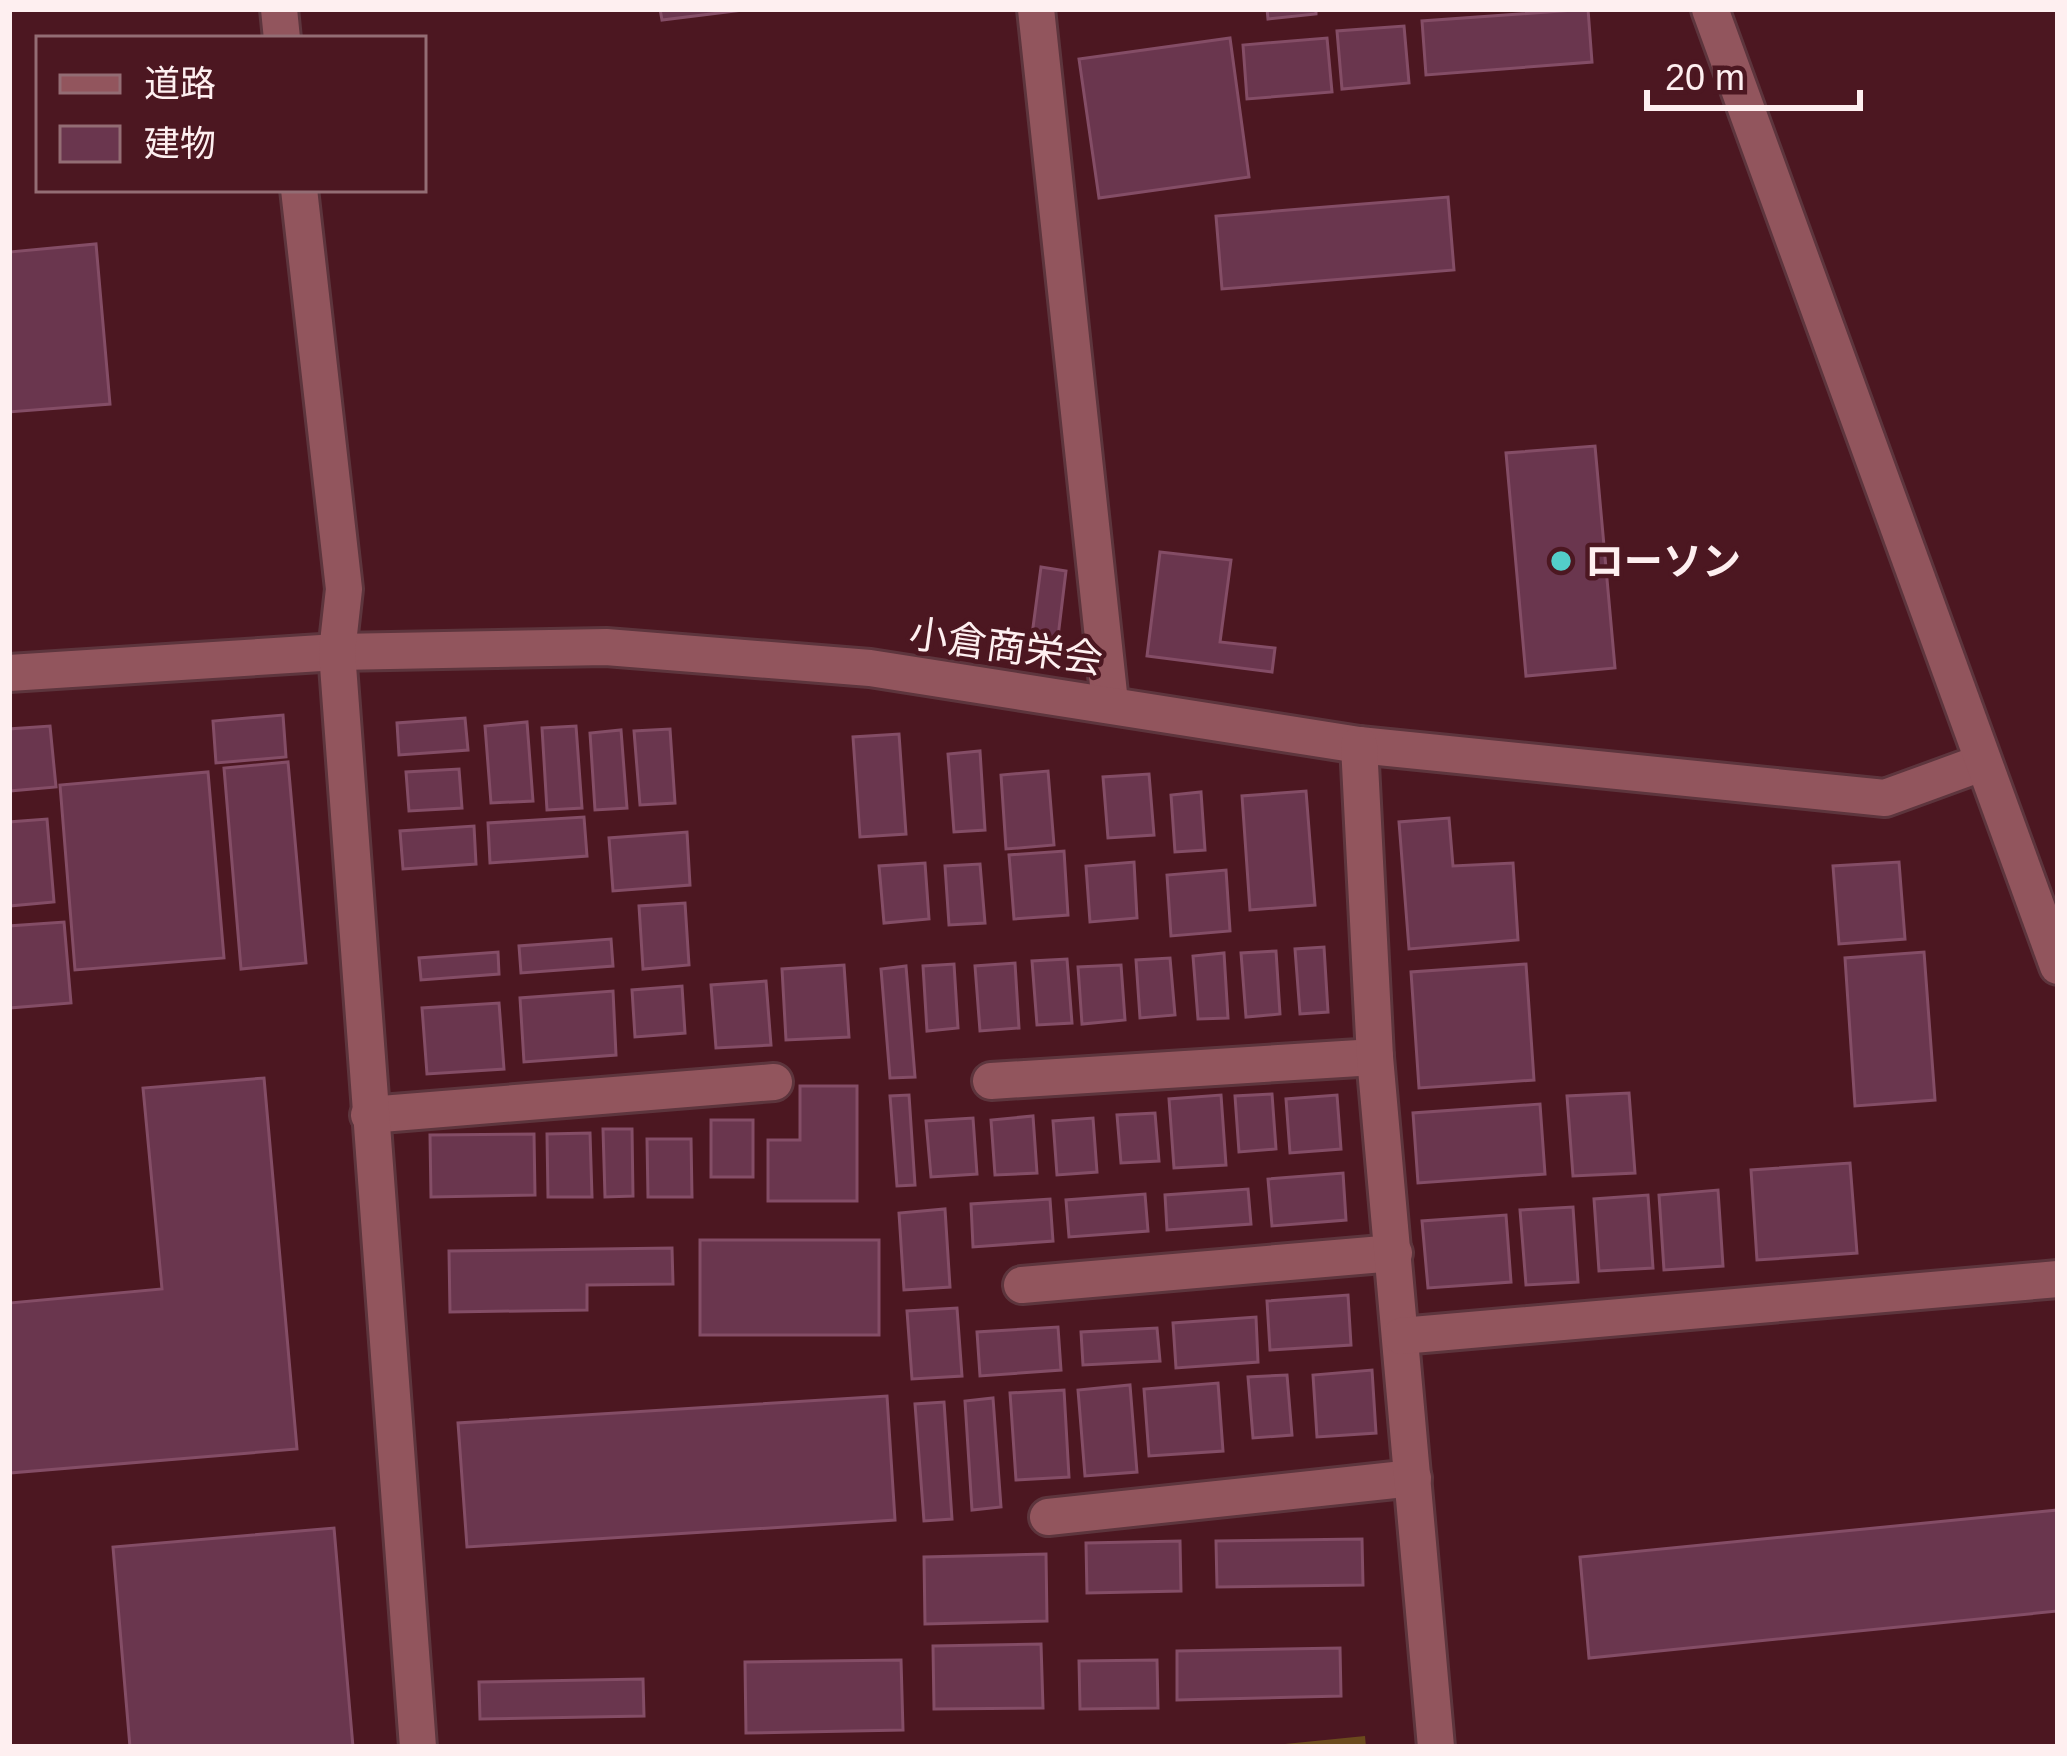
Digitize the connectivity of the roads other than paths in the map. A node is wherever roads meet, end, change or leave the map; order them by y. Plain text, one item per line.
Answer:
1 (1036, 9) edge
2 (1710, 9) edge
3 (299, 192) edge
4 (337, 652) junction
5 (9, 673) edge
6 (1110, 703) junction
7 (1359, 746) junction
8 (1981, 763) junction
9 (2058, 966) edge
10 (1376, 1057) junction
11 (991, 1081) dead end
12 (774, 1082) dead end
13 (369, 1115) junction
14 (1394, 1252) junction
15 (2058, 1280) edge
16 (1022, 1286) dead end
17 (1401, 1336) junction
18 (1413, 1478) junction
19 (1048, 1517) dead end
20 (418, 1747) edge
21 (1436, 1747) edge

1 - 6 street
2 - 8 street
3 - 4 street
4 - 5 street, 小倉商栄会
4 - 6 street, 小倉商栄会
4 - 13 street
6 - 7 street, 小倉商栄会
7 - 8 street, 小倉商栄会
7 - 10 street
8 - 9 street
10 - 11 street
10 - 14 street
12 - 13 street
13 - 20 street
14 - 16 street
14 - 17 street
15 - 17 street
17 - 18 street
18 - 19 street
18 - 21 street

